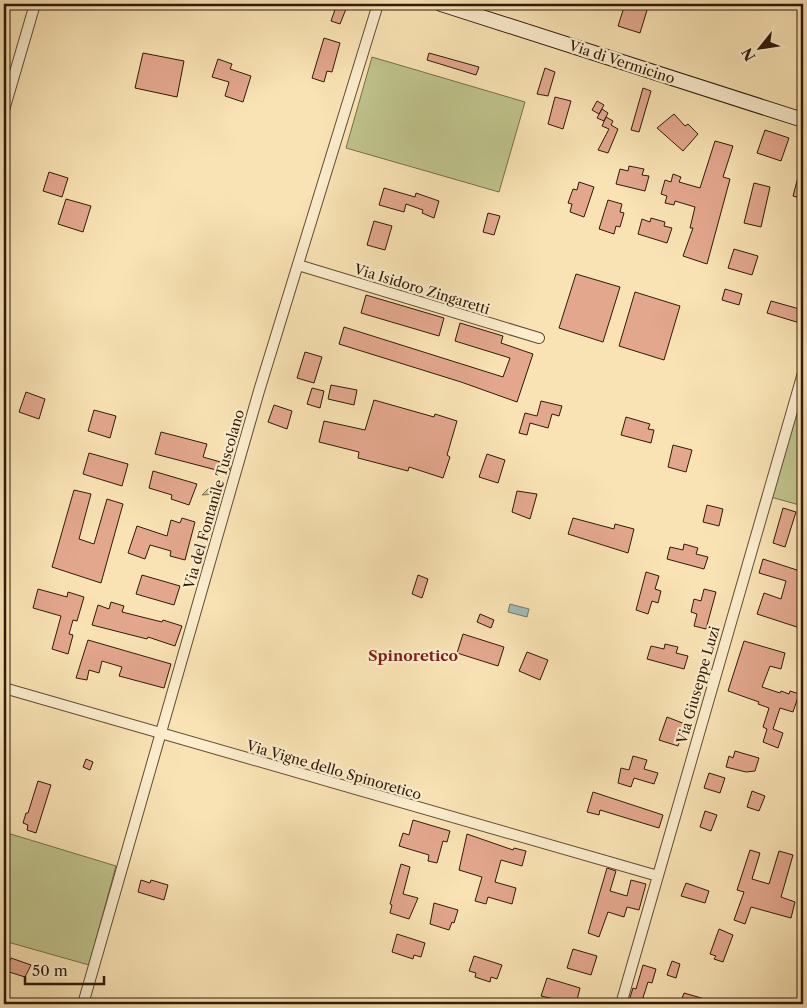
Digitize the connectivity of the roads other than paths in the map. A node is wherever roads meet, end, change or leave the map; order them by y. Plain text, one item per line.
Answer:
1 (35, 4) edge
2 (378, 4) edge
3 (441, 4) edge
4 (4, 110) edge
5 (803, 120) edge
6 (298, 265) junction
7 (539, 338) dead end
8 (803, 373) edge
9 (4, 688) edge
10 (161, 735) junction
11 (658, 876) junction
12 (83, 1004) edge
13 (621, 1004) edge

1 - 4 street
2 - 6 street, Via del Fontanile Tuscolano
3 - 5 main road, Via di Vermicino
6 - 7 street, Via Isidoro Zingaretti
6 - 10 street, Via del Fontanile Tuscolano
8 - 11 street, Via Giuseppe Luzi
9 - 10 street, Via Vigne dello Spinoretico
10 - 11 street, Via Vigne dello Spinoretico
10 - 12 street, Via del Fontanile Tuscolano
11 - 13 street, Via Giuseppe Luzi

